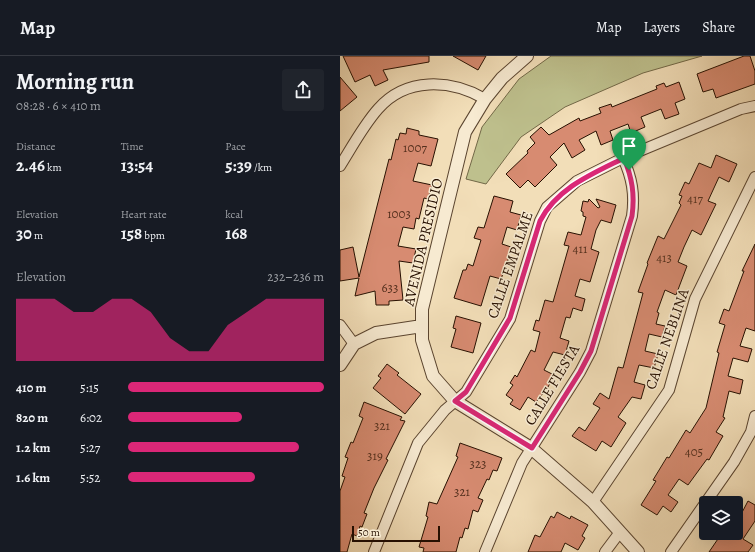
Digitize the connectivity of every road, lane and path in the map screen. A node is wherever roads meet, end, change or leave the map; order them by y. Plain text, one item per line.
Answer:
1 (527, 56) edge
2 (485, 99) junction
3 (755, 106) edge
4 (624, 158) junction
5 (340, 166) edge
6 (755, 177) edge
7 (340, 325) edge
8 (422, 326) junction
9 (354, 344) junction
10 (340, 365) edge
11 (455, 401) junction
12 (755, 416) edge
13 (532, 448) junction
14 (593, 502) junction
15 (620, 532) junction
16 (374, 552) edge
17 (485, 552) edge
18 (605, 552) edge
19 (638, 552) edge
20 (671, 552) edge

1 - 2 street, AVENIDA PRESIDIO
2 - 5 street
2 - 8 street, AVENIDA PRESIDIO
3 - 4 street, CALLE EMPALME
4 - 11 street, CALLE EMPALME
4 - 13 street, CALLE FIESTA
6 - 14 street, CALLE NEBLINA
7 - 9 street
8 - 9 street
8 - 11 street, AVENIDA PRESIDIO
9 - 10 street
11 - 13 street, AVENIDA PRESIDIO
11 - 16 street, CALLE EMPALME
12 - 20 street
13 - 14 street, AVENIDA PRESIDIO
13 - 17 street, CALLE FIESTA
14 - 15 street, AVENIDA PRESIDIO
15 - 18 street
15 - 19 street, AVENIDA PRESIDIO

